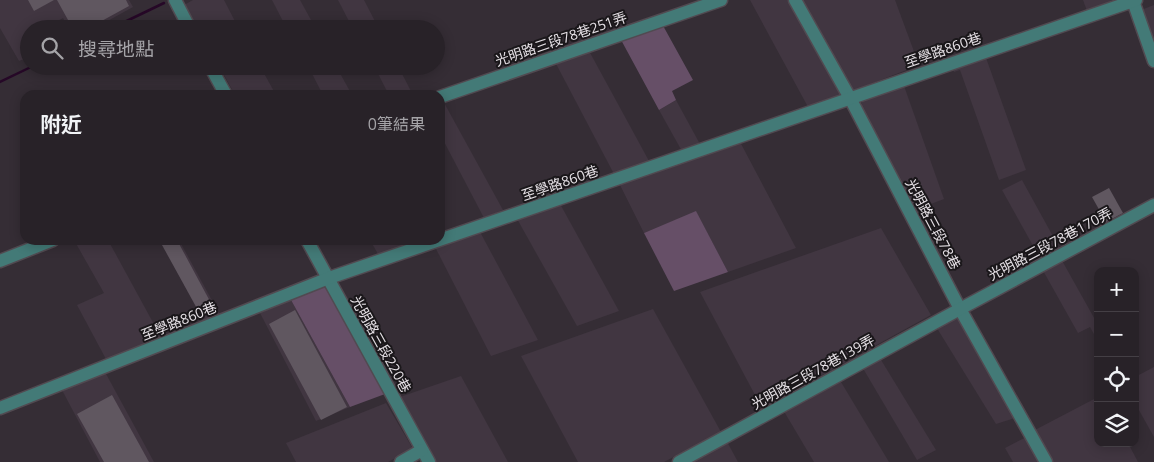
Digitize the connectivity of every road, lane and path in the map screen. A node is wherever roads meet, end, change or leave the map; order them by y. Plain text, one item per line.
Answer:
1 (175, 0) edge
2 (721, 0) edge
3 (795, 0) edge
4 (1134, 0) edge
5 (185, 20) edge
6 (1154, 61) edge
7 (215, 75) edge
8 (223, 90) edge
9 (445, 95) edge
10 (850, 98) junction
11 (1154, 205) edge
12 (445, 238) edge
13 (40, 245) edge
14 (310, 245) edge
15 (424, 245) edge
16 (0, 260) edge
17 (328, 278) junction
18 (960, 309) junction
19 (0, 408) edge
20 (422, 450) junction
21 (401, 462) edge
22 (428, 462) edge
23 (679, 462) edge
24 (1046, 462) edge

1 - 5 street
2 - 9 street, 光明路三段78巷251弄
3 - 10 street, 光明路三段78巷
4 - 6 street
4 - 10 street, 至學路860巷
7 - 8 street
10 - 12 street, 至學路860巷
10 - 18 street, 光明路三段78巷
11 - 18 street, 光明路三段78巷170弄
13 - 16 street
14 - 17 street, 光明路三段220巷
15 - 17 street, 至學路860巷
17 - 19 street, 至學路860巷
17 - 20 street, 光明路三段220巷
18 - 23 street, 光明路三段78巷139弄
18 - 24 street, 光明路三段78巷
20 - 21 street
20 - 22 street, 光明路三段220巷

